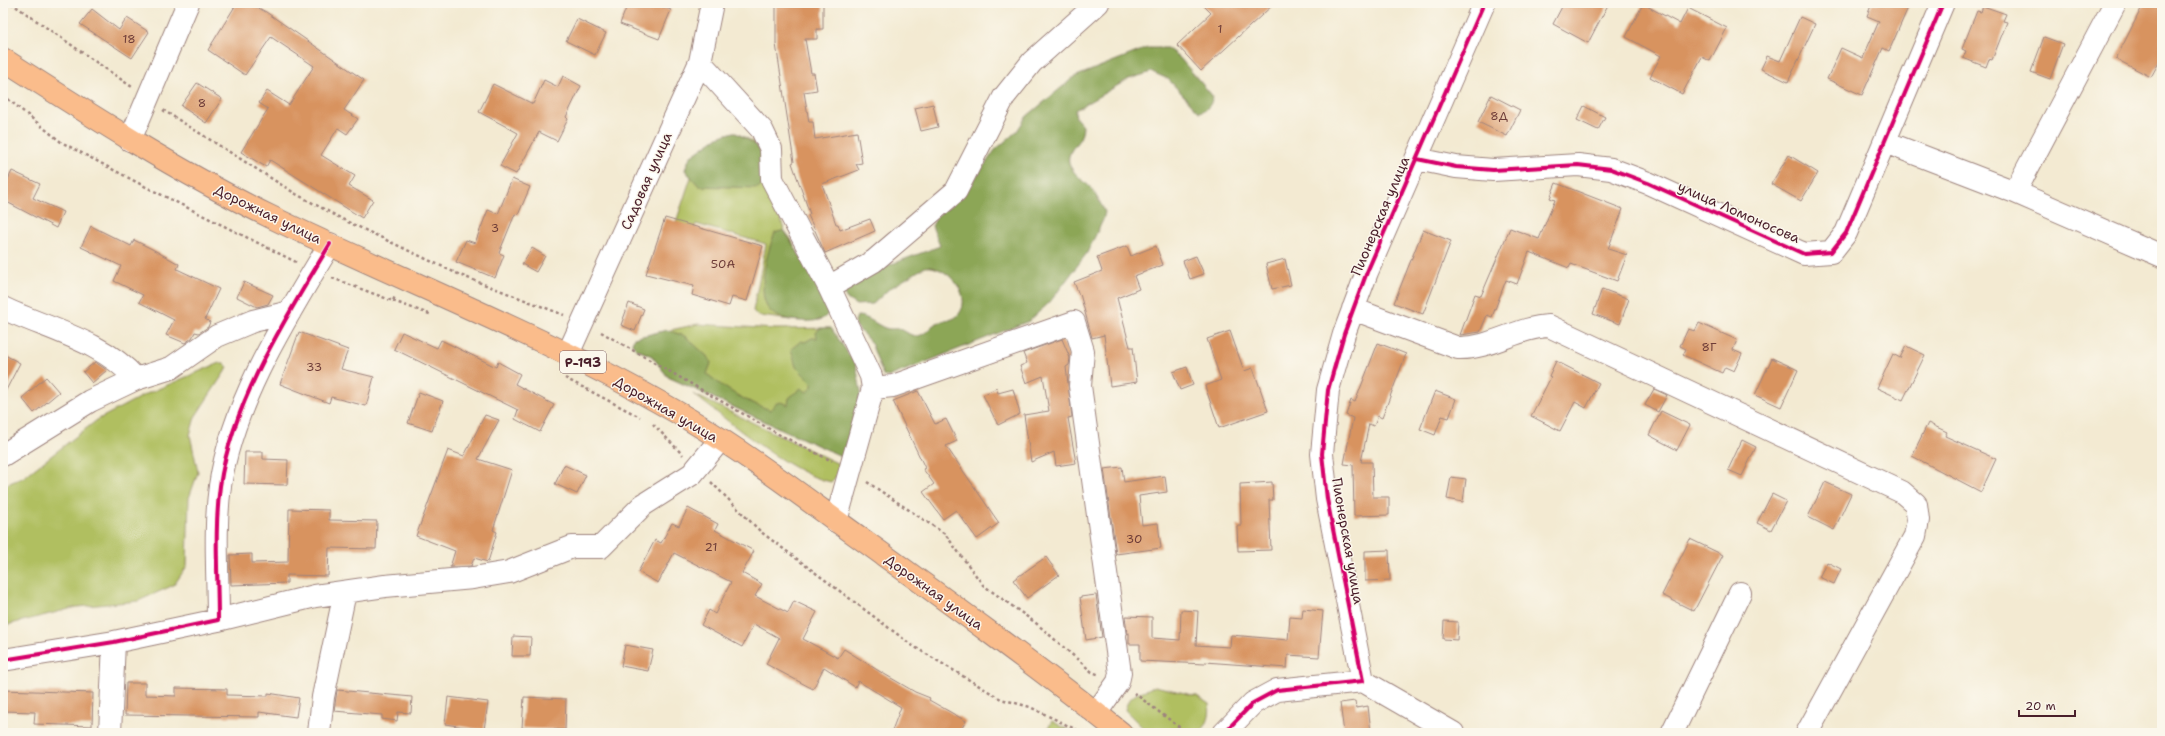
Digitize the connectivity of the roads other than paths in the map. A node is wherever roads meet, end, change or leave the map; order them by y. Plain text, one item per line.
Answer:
1 (188, 3) edge
2 (712, 3) edge
3 (1098, 3) edge
4 (1484, 3) edge
5 (1943, 3) edge
6 (2115, 3) edge
7 (3, 59) edge
8 (700, 62) junction
9 (130, 140) junction
10 (1885, 142) junction
11 (1416, 159) junction
12 (2015, 192) junction
13 (330, 244) junction
14 (2162, 256) edge
15 (828, 287) junction
16 (3, 308) edge
17 (1353, 309) junction
18 (290, 312) junction
19 (568, 354) junction
20 (136, 379) junction
21 (873, 388) junction
22 (720, 440) junction
23 (3, 455) edge
24 (836, 521) junction
25 (345, 592) junction
26 (1740, 592) dead end
27 (218, 620) junction
28 (114, 642) junction
29 (3, 660) edge
30 (1363, 682) junction
31 (1096, 712) junction
32 (110, 733) edge
33 (319, 733) edge
34 (1121, 733) edge
35 (1224, 733) edge
36 (1453, 733) edge
37 (1672, 733) edge
38 (1807, 733) edge

1 - 9 street
2 - 8 street, Садовая улица
3 - 15 street
4 - 11 street, Пионерская улица
5 - 10 street, улица Ломоносова
6 - 12 street
7 - 9 main road, Дорожная улица / Р-193
8 - 15 street
8 - 19 street, Садовая улица
9 - 13 main road, Дорожная улица / Р-193
10 - 11 street, улица Ломоносова
10 - 12 street
11 - 17 street, Пионерская улица
12 - 14 street
13 - 18 street
13 - 19 main road, Дорожная улица / Р-193
15 - 21 street
16 - 20 street
17 - 30 street, Пионерская улица
17 - 38 street
18 - 20 street
18 - 27 street
19 - 22 main road, Дорожная улица / Р-193
20 - 23 street
21 - 24 street
21 - 31 street
22 - 24 main road, Дорожная улица / Р-193
22 - 25 street
24 - 31 main road, Дорожная улица / Р-193
25 - 27 street
25 - 33 street
26 - 37 street
27 - 28 street
28 - 29 street
28 - 32 street
30 - 35 street
30 - 36 street
31 - 34 main road, Дорожная улица / Р-193

